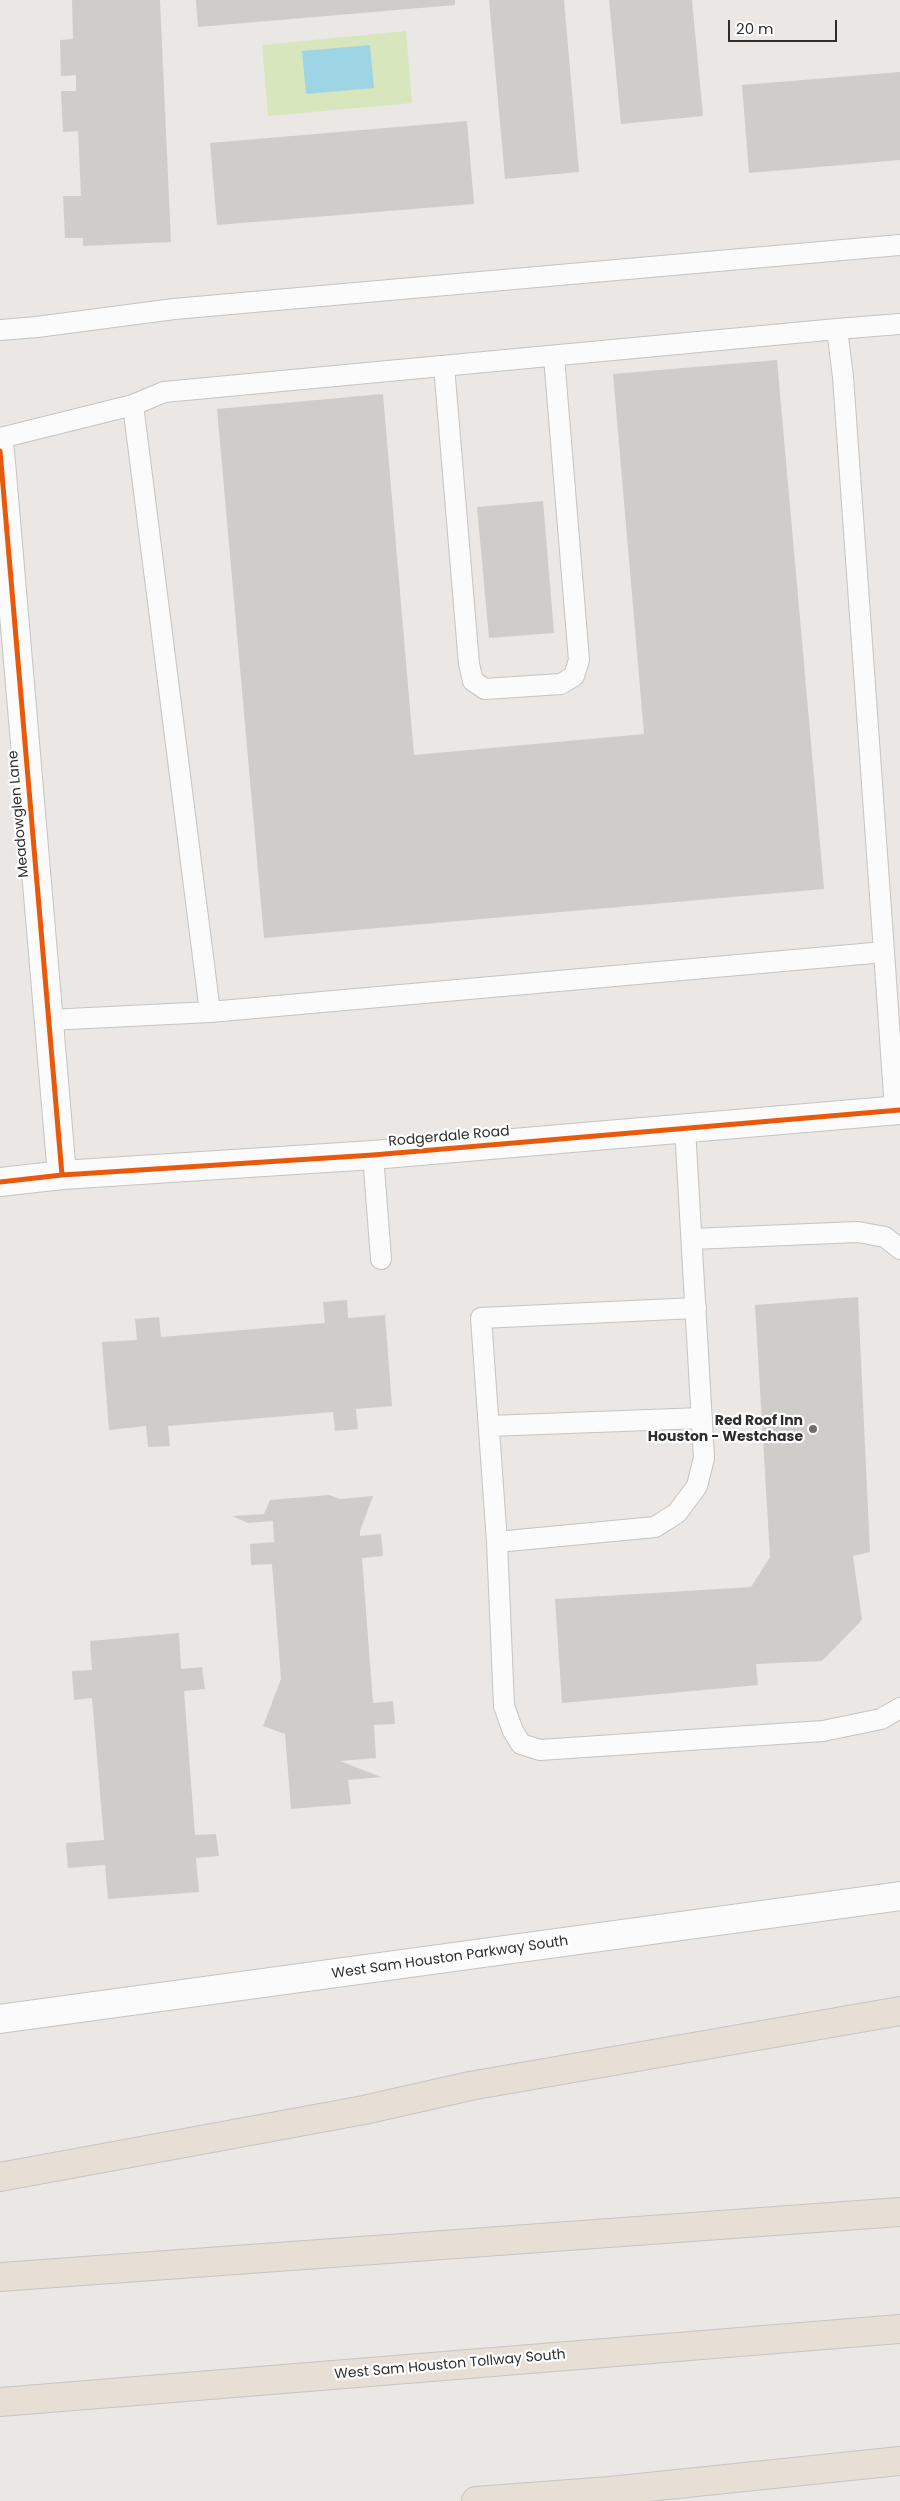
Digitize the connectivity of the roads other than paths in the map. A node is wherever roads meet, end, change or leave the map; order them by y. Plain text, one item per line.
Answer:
1 (900, 245) edge
2 (900, 324) edge
3 (837, 329) junction
4 (0, 330) edge
5 (554, 357) junction
6 (444, 366) junction
7 (133, 405) junction
8 (0, 438) edge
9 (0, 451) edge
10 (884, 952) junction
11 (210, 1012) junction
12 (49, 1020) junction
13 (897, 1110) edge
14 (686, 1128) junction
15 (373, 1155) junction
16 (62, 1175) junction
17 (0, 1182) edge
18 (692, 1239) junction
19 (900, 1249) edge
20 (381, 1259) dead end
21 (696, 1308) junction
22 (702, 1418) junction
23 (489, 1426) junction
24 (497, 1542) junction
25 (900, 1708) edge
26 (900, 1896) edge
27 (900, 2011) edge
28 (0, 2019) edge
29 (0, 2177) edge
30 (900, 2212) edge
31 (0, 2278) edge
32 (900, 2329) edge
33 (0, 2402) edge
34 (900, 2461) edge
35 (476, 2501) edge

1 - 4 lane
2 - 3 lane
3 - 5 lane
3 - 10 lane
5 - 6 lane
5 - 6 lane
6 - 7 lane
7 - 8 lane
7 - 11 lane
9 - 12 street, Meadowglen Lane
10 - 11 lane
10 - 13 lane
11 - 12 lane
12 - 16 street, Meadowglen Lane
13 - 14 street, Rodgerdale Road
14 - 15 street, Rodgerdale Road
14 - 18 lane
15 - 16 street, Rodgerdale Road
15 - 20 lane
16 - 17 street, Rodgerdale Road
18 - 19 lane
18 - 21 lane
21 - 22 lane
21 - 23 lane
22 - 23 lane
22 - 24 lane
23 - 24 lane
24 - 25 lane
26 - 28 street, West Sam Houston Parkway South
27 - 29 highway
30 - 31 highway
32 - 33 highway, West Sam Houston Tollway South
34 - 35 highway

